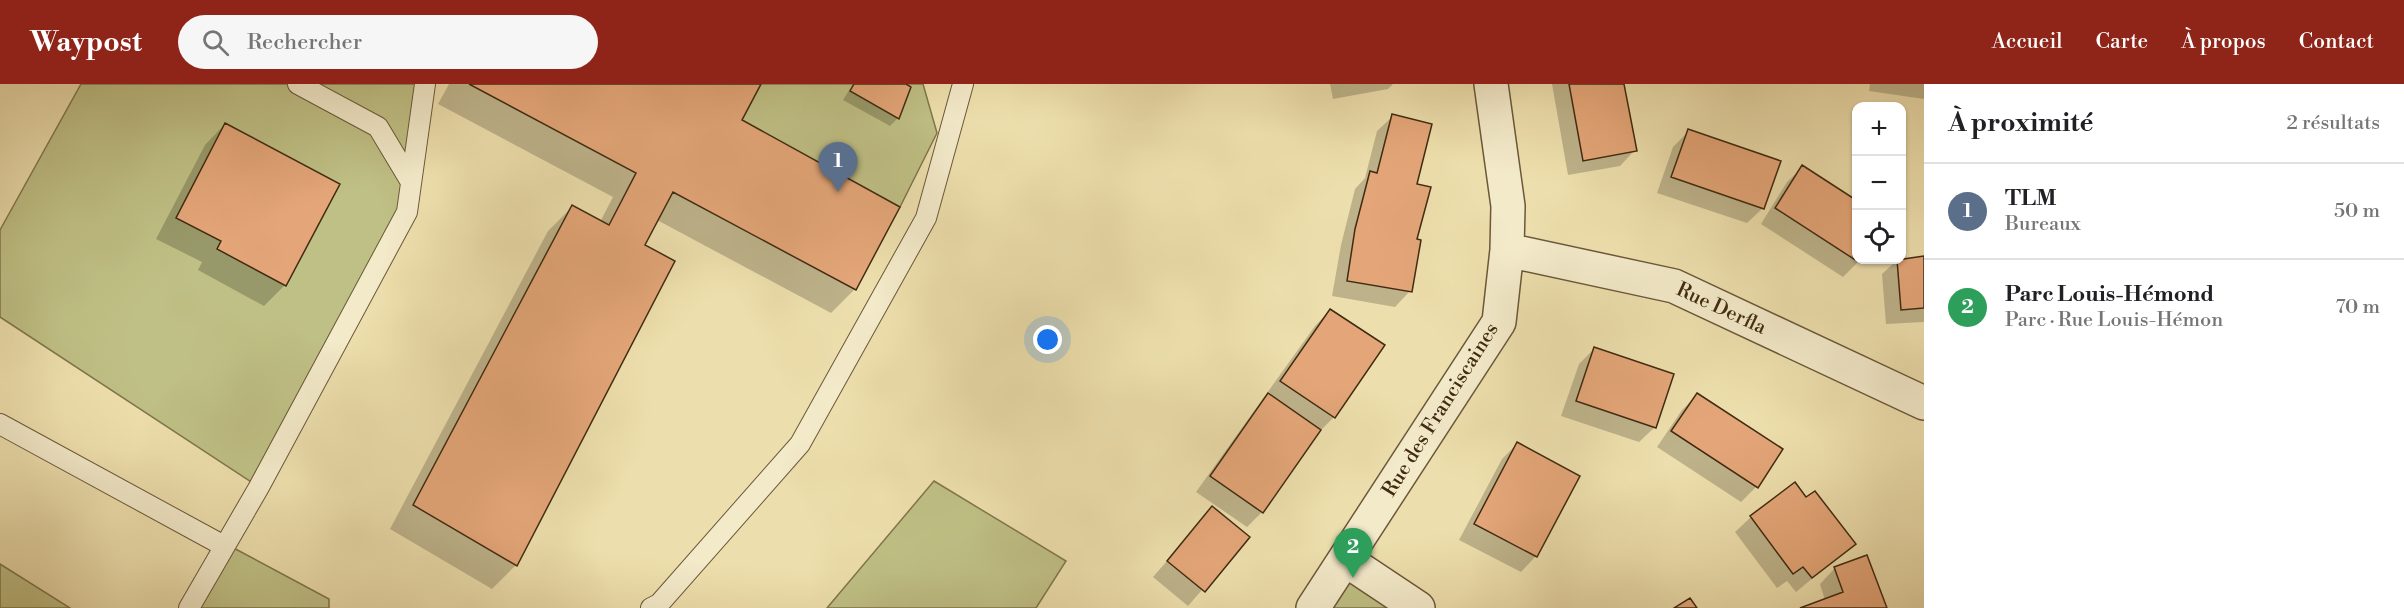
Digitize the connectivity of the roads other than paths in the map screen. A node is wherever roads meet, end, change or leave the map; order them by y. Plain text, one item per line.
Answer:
1 (298, 84) edge
2 (425, 84) edge
3 (963, 84) edge
4 (1491, 84) edge
5 (411, 182) junction
6 (1507, 250) junction
7 (1924, 403) edge
8 (0, 424) edge
9 (224, 546) junction
10 (1346, 560) junction
11 (189, 608) edge
12 (651, 608) edge
13 (1313, 608) edge
14 (1418, 608) edge

1 - 5 lane
2 - 5 lane
3 - 12 lane
4 - 6 street, Rue des Franciscaines
5 - 9 lane
6 - 7 street, Rue Derfla
6 - 10 street, Rue des Franciscaines
8 - 9 lane
9 - 11 lane
10 - 13 street, Rue des Franciscaines
10 - 14 street

